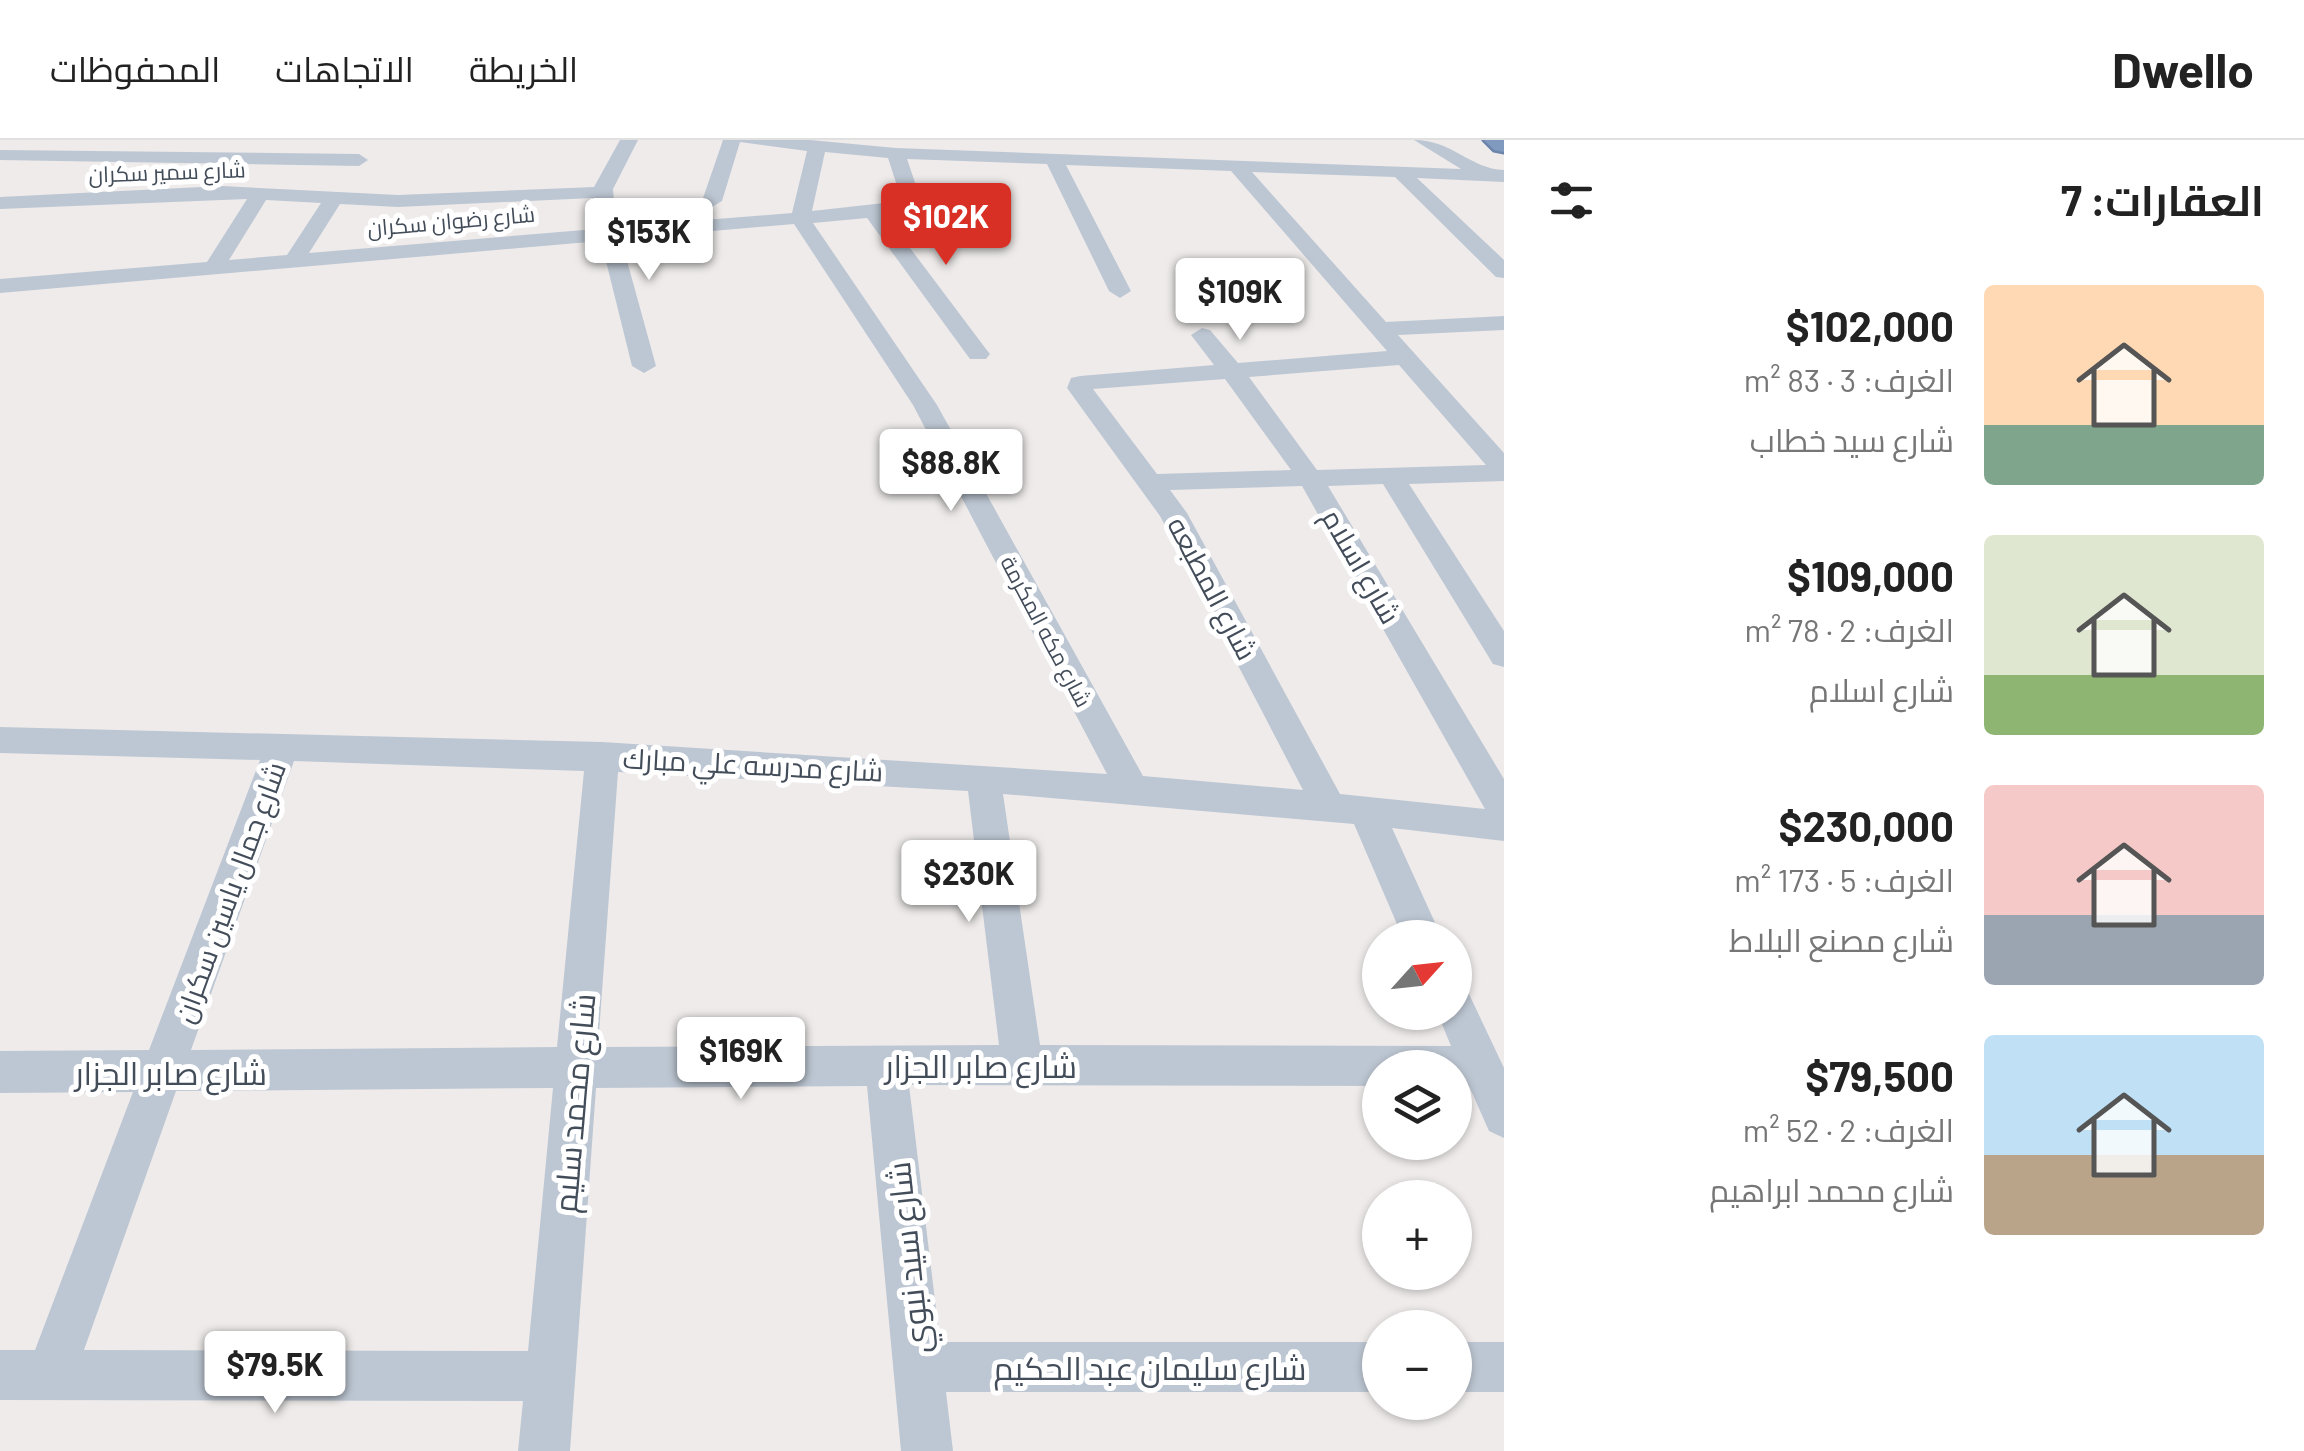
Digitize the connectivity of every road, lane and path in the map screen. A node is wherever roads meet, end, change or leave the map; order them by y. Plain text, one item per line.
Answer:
1 (326, 140) edge
2 (629, 140) edge
3 (732, 140) edge
4 (748, 140) edge
5 (944, 140) edge
6 (1164, 140) edge
7 (1424, 140) edge
8 (822, 144) edge
9 (896, 152) junction
10 (0, 155) edge
11 (961, 156) junction
12 (308, 158) junction
13 (359, 160) dead end
14 (1054, 160) junction
15 (1187, 166) junction
16 (1238, 168) junction
17 (1402, 174) junction
18 (1498, 179) edge
19 (261, 192) junction
20 (602, 192) junction
21 (336, 195) junction
22 (712, 202) dead end
23 (0, 203) edge
24 (873, 213) junction
25 (800, 219) junction
26 (605, 232) junction
27 (295, 259) junction
28 (214, 266) junction
29 (1504, 272) edge
30 (0, 286) edge
31 (1120, 291) dead end
32 (1504, 324) edge
33 (1381, 329) junction
34 (1202, 335) dead end
35 (978, 354) dead end
36 (1405, 357) junction
37 (644, 366) dead end
38 (1233, 371) junction
39 (1504, 471) edge
40 (1390, 476) junction
41 (1311, 478) junction
42 (1153, 482) junction
43 (1504, 656) edge
44 (0, 740) edge
45 (282, 746) junction
46 (602, 755) junction
47 (983, 777) junction
48 (1133, 790) junction
49 (1347, 808) junction
50 (1504, 810) edge
51 (1504, 826) edge
52 (1412, 920) edge
53 (1466, 1030) edge
54 (886, 1065) junction
55 (1022, 1065) junction
56 (1482, 1066) junction
57 (576, 1067) junction
58 (0, 1072) edge
59 (162, 1072) junction
60 (1504, 1116) edge
61 (919, 1366) junction
62 (1362, 1367) edge
63 (1472, 1367) edge
64 (1504, 1367) edge
65 (0, 1375) edge
66 (50, 1376) junction
67 (550, 1376) junction
68 (544, 1451) edge
69 (927, 1451) edge

1 - 12 street
2 - 20 street
3 - 22 street
4 - 8 street
5 - 11 street
6 - 15 street
7 - 18 street
8 - 9 street
8 - 25 street
9 - 11 street
9 - 24 street, شارع رضوان سكران
10 - 12 street
11 - 14 street
12 - 13 street
14 - 15 street
14 - 31 street
15 - 16 street
16 - 17 street
16 - 33 street
17 - 18 street
17 - 29 street
19 - 21 street, شارع سمير سكران
19 - 23 street, شارع سمير سكران
19 - 28 street
20 - 21 street, شارع سمير سكران
20 - 26 street
21 - 27 street
24 - 25 street, شارع رضوان سكران
24 - 35 street
25 - 26 street, شارع رضوان سكران
25 - 48 street, شارع مكه المكرمة
26 - 27 street, شارع رضوان سكران
26 - 37 street
27 - 28 street, شارع رضوان سكران
28 - 30 street, شارع رضوان سكران
32 - 33 street
33 - 36 street
34 - 38 street, شارع اسلام
36 - 38 street
36 - 39 street
38 - 41 street, شارع اسلام
38 - 42 street, شارع المطبعه
39 - 40 street
40 - 41 street
40 - 43 street
41 - 42 street
41 - 50 street, شارع اسلام
42 - 49 street, شارع المطبعه
44 - 45 street, شارع مدرسه علي مبارك
45 - 46 street, شارع مدرسه علي مبارك
45 - 59 street, شارع جمال ياسين سكران
46 - 47 street, شارع مدرسه علي مبارك
46 - 57 street, شارع محمد سليم
47 - 48 street, شارع مدرسه علي مبارك
47 - 55 street
48 - 49 street, شارع مدرسه علي مبارك
49 - 51 street, شارع مدرسه علي مبارك
49 - 52 street, شارع المطبعه
53 - 56 street
54 - 55 street, شارع صابر الجزار
54 - 57 street, شارع صابر الجزار
54 - 61 street, شارع سيد نبوي
55 - 56 street, شارع صابر الجزار
56 - 60 street
57 - 59 street, شارع صابر الجزار
57 - 67 street, شارع محمد سليم
58 - 59 street, شارع صابر الجزار
59 - 66 street, شارع جمال ياسين سكران
61 - 62 street, شارع سليمان عبد الحكيم
61 - 69 street, شارع سيد نبوي
63 - 64 street
65 - 66 street
66 - 67 street
67 - 68 street, شارع محمد سليم

